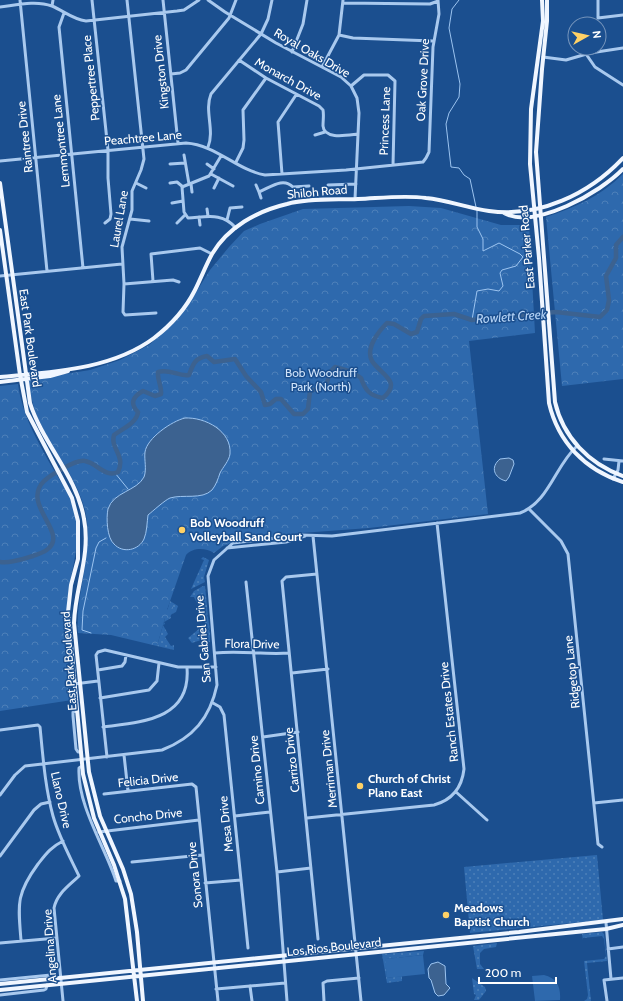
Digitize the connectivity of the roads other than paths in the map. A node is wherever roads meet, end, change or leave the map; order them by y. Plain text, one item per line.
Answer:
1 (20, 0) edge
2 (53, 0) edge
3 (92, 0) edge
4 (128, 0) edge
5 (163, 0) edge
6 (199, 0) edge
7 (208, 0) edge
8 (236, 0) edge
9 (272, 0) edge
10 (307, 0) edge
11 (438, 0) edge
12 (542, 0) edge
13 (598, 0) edge
14 (343, 1) edge
15 (546, 3) edge
16 (21, 4) junction
17 (52, 6) junction
18 (0, 7) edge
19 (64, 13) junction
20 (164, 13) junction
21 (230, 15) junction
22 (623, 15) edge
23 (129, 16) junction
24 (94, 20) junction
25 (545, 21) junction
26 (262, 34) junction
27 (339, 35) junction
28 (434, 41) junction
29 (623, 48) edge
30 (607, 51) edge
31 (292, 52) junction
32 (537, 56) junction
33 (578, 56) edge
34 (587, 56) edge
35 (543, 57) junction
36 (239, 60) junction
37 (322, 67) junction
38 (171, 74) junction
39 (266, 78) junction
40 (623, 85) edge
41 (351, 86) junction
42 (296, 95) junction
43 (531, 126) junction
44 (537, 126) junction
45 (325, 132) junction
46 (358, 134) junction
47 (315, 135) dead end
48 (178, 143) junction
49 (142, 147) junction
50 (208, 147) junction
51 (108, 150) junction
52 (71, 154) junction
53 (184, 155) dead end
54 (221, 156) junction
55 (35, 158) junction
56 (623, 158) edge
57 (0, 161) edge
58 (424, 161) joint
59 (236, 162) junction
60 (184, 163) junction
61 (170, 164) dead end
62 (207, 164) dead end
63 (393, 165) junction
64 (356, 168) junction
65 (214, 169) junction
66 (623, 170) edge
67 (211, 174) junction
68 (281, 174) junction
69 (287, 174) junction
70 (219, 178) junction
71 (283, 182) junction
72 (0, 183) edge
73 (136, 183) junction
74 (170, 183) dead end
75 (190, 184) junction
76 (356, 184) junction
77 (256, 185) dead end
78 (328, 185) dead end
79 (233, 186) dead end
80 (309, 186) dead end
81 (183, 187) junction
82 (146, 188) dead end
83 (214, 188) dead end
84 (192, 192) dead end
85 (259, 192) junction
86 (261, 198) dead end
87 (355, 199) junction
88 (183, 202) junction
89 (172, 203) dead end
90 (242, 207) dead end
91 (540, 208) junction
92 (207, 209) dead end
93 (534, 209) junction
94 (190, 212) dead end
95 (503, 213) junction
96 (185, 215) junction
97 (535, 215) junction
98 (541, 215) junction
99 (208, 216) junction
100 (199, 217) junction
101 (191, 218) junction
102 (222, 218) junction
103 (130, 219) junction
104 (227, 220) junction
105 (149, 221) dead end
106 (220, 222) dead end
107 (105, 223) dead end
108 (177, 223) dead end
109 (200, 225) dead end
110 (236, 228) junction
111 (0, 230) edge
112 (212, 254) junction
113 (122, 264) junction
114 (83, 268) junction
115 (47, 272) junction
116 (11, 275) junction
117 (0, 276) edge
118 (6, 276) junction
119 (153, 281) junction
120 (179, 282) dead end
121 (124, 284) junction
122 (156, 313) dead end
123 (0, 377) edge
124 (20, 377) junction
125 (25, 377) junction
126 (0, 382) edge
127 (547, 392) junction
128 (553, 392) junction
129 (560, 419) junction
130 (554, 422) junction
131 (577, 446) junction
132 (572, 450) junction
133 (604, 459) dead end
134 (621, 461) edge
135 (616, 473) junction
136 (623, 476) edge
137 (614, 479) junction
138 (623, 482) edge
139 (529, 509) junction
140 (438, 523) junction
141 (313, 536) junction
142 (317, 574) junction
143 (246, 582) dead end
144 (253, 652) junction
145 (215, 653) junction
146 (289, 653) junction
147 (126, 655) junction
148 (159, 663) junction
149 (216, 667) junction
150 (187, 668) junction
151 (328, 669) junction
152 (98, 670) junction
153 (292, 673) junction
154 (98, 681) junction
155 (80, 683) junction
156 (74, 684) junction
157 (100, 698) junction
158 (213, 703) junction
159 (103, 727) junction
160 (0, 730) edge
161 (298, 732) junction
162 (263, 737) junction
163 (124, 755) junction
164 (107, 757) junction
165 (88, 758) junction
166 (82, 759) junction
167 (44, 763) junction
168 (82, 766) junction
169 (194, 785) joint
170 (128, 791) junction
171 (456, 792) junction
172 (104, 794) dead end
173 (0, 795) edge
174 (623, 800) edge
175 (50, 802) junction
176 (594, 803) junction
177 (270, 812) junction
178 (343, 814) junction
179 (235, 816) junction
180 (307, 818) junction
181 (199, 820) junction
182 (487, 820) dead end
183 (105, 830) junction
184 (99, 832) junction
185 (63, 841) junction
186 (602, 847) dead end
187 (202, 855) junction
188 (0, 856) edge
189 (132, 862) dead end
190 (311, 868) junction
191 (277, 872) junction
192 (79, 876) joint
193 (241, 880) junction
194 (120, 881) junction
195 (205, 883) junction
196 (133, 905) junction
197 (127, 907) junction
198 (623, 919) edge
199 (606, 923) junction
200 (623, 925) edge
201 (606, 929) junction
202 (57, 938) junction
203 (318, 939) dead end
204 (21, 940) junction
205 (0, 942) edge
206 (420, 942) junction
207 (395, 945) junction
208 (623, 947) edge
209 (248, 948) dead end
210 (421, 948) junction
211 (608, 948) junction
212 (356, 949) junction
213 (380, 953) junction
214 (357, 955) junction
215 (285, 956) junction
216 (285, 962) junction
217 (213, 963) junction
218 (183, 966) junction
219 (214, 969) junction
220 (134, 970) junction
221 (140, 970) junction
222 (184, 972) junction
223 (94, 975) junction
224 (141, 976) junction
225 (134, 977) junction
226 (54, 978) junction
227 (61, 978) junction
228 (359, 978) junction
229 (623, 978) edge
230 (0, 980) edge
231 (610, 980) junction
232 (93, 981) junction
233 (285, 983) junction
234 (0, 984) edge
235 (61, 984) junction
236 (47, 985) junction
237 (250, 986) junction
238 (216, 989) junction
239 (0, 990) edge
240 (0, 994) edge
241 (63, 1001) edge
242 (137, 1001) edge
243 (143, 1001) edge
244 (218, 1001) edge
245 (252, 1001) edge
246 (287, 1001) edge
247 (324, 1001) edge
248 (361, 1001) edge
249 (607, 1001) edge

1 - 16 street, Raintree Drive
2 - 17 street
3 - 24 street, Peppertree Place
4 - 23 street, Laurel Lane
5 - 20 street, Kingston Drive
6 - 20 street
7 - 21 street, Royal Oaks Drive
8 - 21 street
9 - 26 street
10 - 31 street
11 - 14 street
11 - 28 street, Oak Grove Drive
12 - 15 main road, East Parker Road
13 - 22 street
14 - 27 street
15 - 25 main road, East Parker Road
16 - 17 street
16 - 18 street
16 - 55 street, Raintree Drive
17 - 19 street
19 - 24 street
19 - 52 street, Lemmontree Lane
20 - 23 street
20 - 38 street, Kingston Drive
21 - 26 street, Royal Oaks Drive
21 - 38 street
23 - 24 street
23 - 49 street, Laurel Lane
24 - 51 street, Peppertree Place
25 - 32 main road, East Parker Road
25 - 35 main road, East Parker Road
26 - 31 street, Royal Oaks Drive
26 - 36 street
27 - 28 street
27 - 37 street
28 - 58 street, Oak Grove Drive
29 - 30 street
31 - 37 street, Royal Oaks Drive
32 - 35 main road
32 - 43 main road, East Parker Road
33 - 35 street
34 - 40 street
35 - 44 main road, East Parker Road
36 - 39 street, Monarch Drive
36 - 50 street
37 - 41 street, Royal Oaks Drive
38 - 48 street, Kingston Drive
39 - 42 street, Monarch Drive
39 - 59 street
41 - 46 street, Royal Oaks Drive
41 - 63 street, Princess Lane
42 - 45 street, Monarch Drive
42 - 68 street
43 - 44 main road
43 - 93 main road, East Parker Road
44 - 91 main road, East Parker Road
45 - 46 street
45 - 47 street
46 - 64 street, Royal Oaks Drive
48 - 49 street, Peachtree Lane
48 - 50 street, Peachtree Lane
49 - 51 street, Peachtree Lane
49 - 73 street, Laurel Lane
50 - 54 street, Peachtree Lane
51 - 52 street, Peachtree Lane
51 - 107 street, Peppertree Place
52 - 55 street, Peachtree Lane
52 - 114 street, Lemmontree Lane
53 - 60 street
54 - 59 street, Peachtree Lane
54 - 65 street
55 - 57 street, Peachtree Lane
55 - 115 street, Raintree Drive
56 - 91 main road, Shiloh Road
58 - 63 street, Peachtree Lane
59 - 68 street, Peachtree Lane
60 - 61 street
60 - 75 street
62 - 65 street
63 - 64 street, Peachtree Lane
64 - 69 street, Peachtree Lane
64 - 76 street, Royal Oaks Drive
65 - 67 street
66 - 98 main road, Shiloh Road
67 - 70 street
67 - 75 street
68 - 69 street, Peachtree Lane
68 - 71 street
69 - 71 street
70 - 79 street
70 - 83 street
71 - 80 street
71 - 85 street
72 - 116 main road, East Park Boulevard
73 - 82 street
73 - 103 street, Laurel Lane
74 - 81 street
75 - 81 street
75 - 84 street
76 - 78 street
76 - 87 street, Royal Oaks Drive
77 - 85 street
81 - 88 street
85 - 86 street
87 - 95 main road, Shiloh Road
87 - 110 main road, Shiloh Road
88 - 89 street
88 - 96 street
90 - 104 street
91 - 93 main road, Shiloh Road
91 - 98 main road, East Parker Road
92 - 99 street
93 - 95 main road, Shiloh Road
93 - 97 main road, East Parker Road
94 - 101 street
95 - 97 main road, Shiloh Road
96 - 101 street
96 - 108 street
97 - 98 main road, Shiloh Road
97 - 127 main road, East Parker Road
98 - 128 main road, East Parker Road
99 - 100 street
99 - 102 street
100 - 101 street
100 - 109 street
102 - 104 street
102 - 106 street
103 - 105 street
103 - 113 street, Laurel Lane
104 - 110 street
110 - 112 main road, Shiloh Road
111 - 118 main road, East Park Boulevard
112 - 119 street
112 - 125 main road, Shiloh Road
113 - 114 street
113 - 121 street, Laurel Lane
114 - 115 street
115 - 116 street
116 - 118 street
116 - 125 main road, East Park Boulevard
117 - 118 street
118 - 124 main road, East Park Boulevard
119 - 120 street
119 - 121 street
121 - 122 street, Laurel Lane
123 - 124 main road, Shiloh Road
124 - 125 main road, Shiloh Road
124 - 126 main road, Shiloh Road
124 - 156 main road, East Park Boulevard
125 - 155 main road, East Park Boulevard
127 - 128 main road
127 - 130 main road, East Parker Road
128 - 129 main road, East Parker Road
129 - 130 main road
129 - 131 main road, East Parker Road
130 - 132 main road, East Parker Road
131 - 132 street, San Gabriel Drive
131 - 135 main road, East Parker Road
132 - 137 main road, East Parker Road
132 - 139 street, San Gabriel Drive
133 - 134 street
134 - 135 street
135 - 136 main road, East Parker Road
135 - 137 street
137 - 138 main road, East Parker Road
139 - 140 street, San Gabriel Drive
139 - 176 street, Ridgetop Lane
140 - 141 street, San Gabriel Drive
140 - 171 street, Ranch Estates Drive
141 - 142 street, Merriman Drive
141 - 145 street, San Gabriel Drive
142 - 146 street, Carrizo Drive
142 - 151 street, Merriman Drive
143 - 144 street, Camino Drive
144 - 145 street, Flora Drive
144 - 146 street, Flora Drive
144 - 162 street, Camino Drive
145 - 149 street, San Gabriel Drive
146 - 153 street, Carrizo Drive
147 - 148 street
147 - 152 street
147 - 152 street
148 - 150 street
148 - 157 street
149 - 150 street
149 - 158 street, San Gabriel Drive
150 - 159 street
151 - 153 street
151 - 178 street, Merriman Drive
152 - 154 street
153 - 161 street, Carrizo Drive
154 - 155 street
154 - 157 street
155 - 156 street
155 - 165 main road, East Park Boulevard
156 - 166 main road, East Park Boulevard
157 - 159 street
158 - 163 street, San Gabriel Drive
158 - 179 street, Mesa Drive
159 - 164 street
160 - 167 street, Llano Drive
161 - 162 street
161 - 180 street, Carrizo Drive
162 - 177 street, Camino Drive
163 - 164 street, San Gabriel Drive
163 - 170 street
164 - 165 street, San Gabriel Drive
165 - 166 street, San Gabriel Drive
165 - 183 main road, East Park Boulevard
166 - 167 street, San Gabriel Drive
166 - 168 main road, East Park Boulevard
167 - 173 street, San Gabriel Drive
167 - 175 street, Llano Drive
168 - 184 main road, East Park Boulevard
168 - 194 street, East Park Boulevard
169 - 170 street, Felicia Drive
169 - 181 street, Sonora Drive
170 - 172 street, Felicia Drive
171 - 178 street
171 - 182 street
174 - 176 street
175 - 185 street, Llano Drive
175 - 188 street
176 - 186 street, Ridgetop Lane
177 - 179 street
177 - 191 street, Camino Drive
178 - 180 street
178 - 212 street, Merriman Drive
179 - 193 street, Mesa Drive
180 - 190 street, Carrizo Drive
181 - 183 street, Concho Drive
181 - 187 street, Sonora Drive
183 - 184 street, Concho Drive
183 - 196 main road, East Park Boulevard
184 - 194 main road, East Park Boulevard
185 - 192 street, Llano Drive
185 - 204 street
187 - 189 street
187 - 195 street, Sonora Drive
190 - 191 street
190 - 203 street, Carrizo Drive
191 - 215 street, Camino Drive
192 - 202 street, Angelina Drive
193 - 195 street
193 - 209 street, Mesa Drive
194 - 197 main road, East Park Boulevard
195 - 217 street, Sonora Drive
196 - 197 main road
196 - 221 main road, East Park Boulevard
197 - 220 main road, East Park Boulevard
198 - 199 main road, Los Rios Boulevard
199 - 201 street
199 - 206 main road, Los Rios Boulevard
200 - 201 main road, Los Rios Boulevard
201 - 210 main road, Los Rios Boulevard
201 - 211 street
202 - 204 street
202 - 227 street, Angelina Drive
204 - 205 street
206 - 207 main road, Los Rios Boulevard
206 - 210 main road
207 - 212 main road, Los Rios Boulevard
207 - 213 main road
208 - 211 street
210 - 213 main road, Los Rios Boulevard
211 - 231 street
212 - 214 street, Merriman Drive
212 - 215 main road, Los Rios Boulevard
213 - 214 main road, Los Rios Boulevard
214 - 216 main road, Los Rios Boulevard
214 - 228 street, Merriman Drive
215 - 216 street, Camino Drive
215 - 217 main road, Los Rios Boulevard
216 - 219 main road, Los Rios Boulevard
216 - 233 street, Camino Drive
217 - 218 main road, Los Rios Boulevard
217 - 219 street, Sonora Drive
218 - 221 main road, Los Rios Boulevard
218 - 222 main road
219 - 222 main road, Los Rios Boulevard
219 - 238 street, Sonora Drive
220 - 221 main road, Los Rios Boulevard
220 - 223 main road, Los Rios Boulevard
220 - 225 main road, East Park Boulevard
221 - 224 main road, East Park Boulevard
222 - 224 main road, Los Rios Boulevard
223 - 227 main road, Los Rios Boulevard
223 - 232 main road
224 - 225 main road, Los Rios Boulevard
224 - 243 main road, East Park Boulevard
225 - 232 main road, Los Rios Boulevard
225 - 242 main road, East Park Boulevard
226 - 227 main road, Los Rios Boulevard
226 - 230 street, Los Rios Boulevard
226 - 234 main road, Los Rios Boulevard
227 - 235 street, Angelina Drive
228 - 247 street
228 - 248 street, Merriman Drive
229 - 231 street
231 - 249 street
232 - 235 main road, Los Rios Boulevard
233 - 237 street
233 - 246 street, Camino Drive
235 - 236 main road, Los Rios Boulevard
235 - 241 street, Angelina Drive
236 - 239 main road, Los Rios Boulevard
236 - 240 street, Los Rios Boulevard
237 - 238 street
237 - 245 street
238 - 244 street, Sonora Drive

